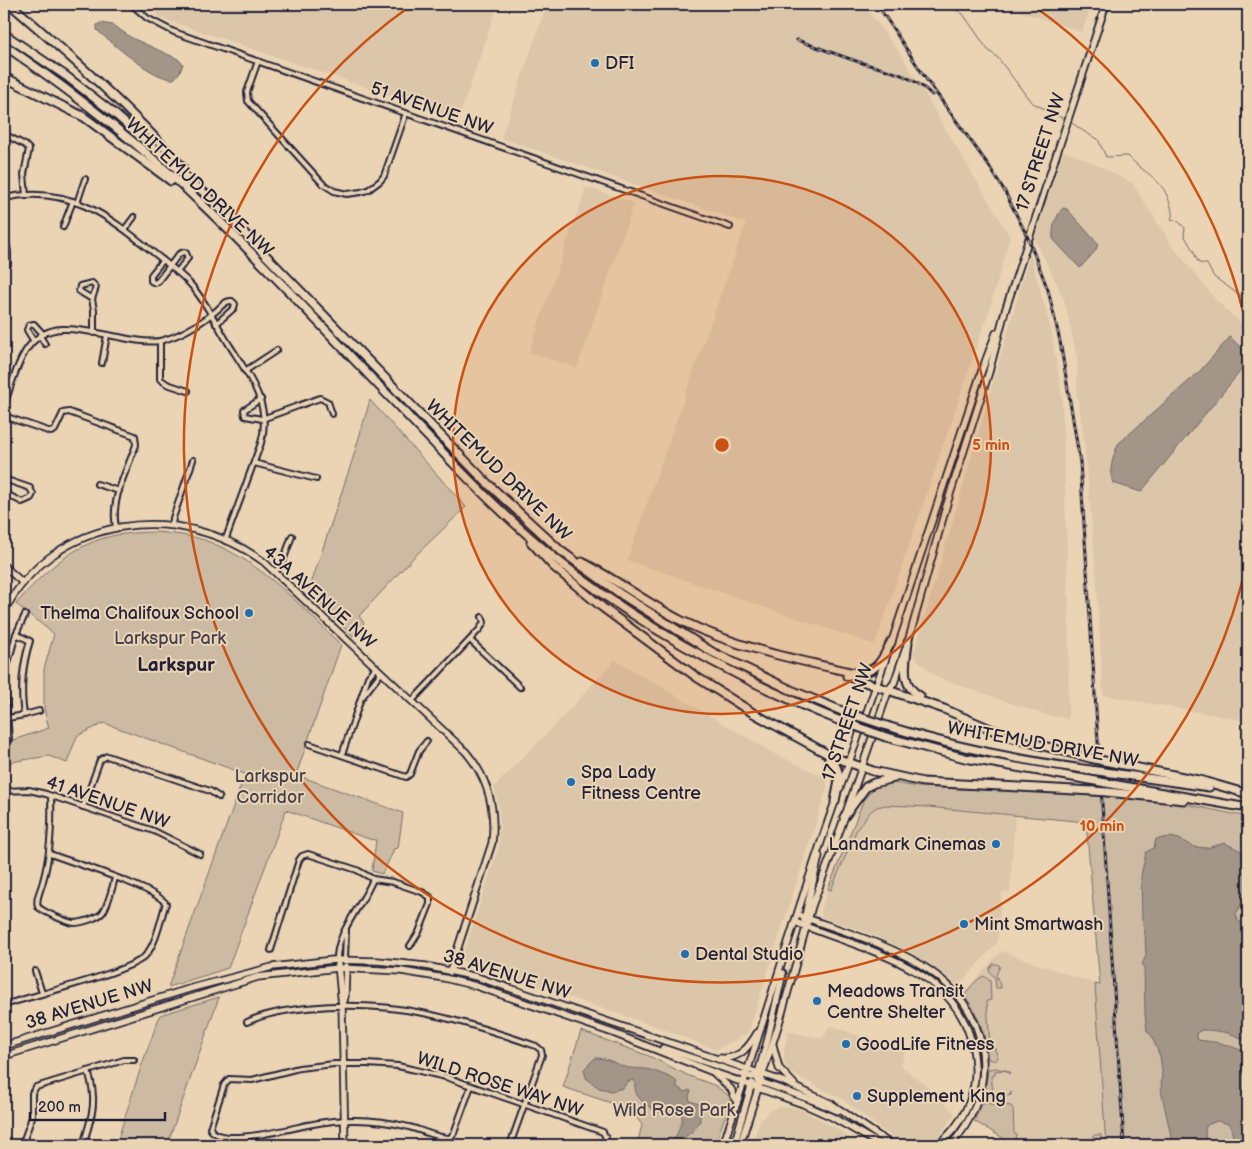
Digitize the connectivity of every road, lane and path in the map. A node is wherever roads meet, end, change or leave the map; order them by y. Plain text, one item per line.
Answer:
1 (10, 4) edge
2 (132, 4) edge
3 (1106, 4) edge
4 (4, 34) edge
5 (4, 45) edge
6 (258, 61) junction
7 (6, 78) edge
8 (406, 113) junction
9 (4, 134) edge
10 (85, 179) dead end
11 (26, 196) junction
12 (4, 198) edge
13 (210, 198) junction
14 (75, 202) junction
15 (202, 204) junction
16 (134, 218) dead end
17 (63, 227) dead end
18 (730, 227) dead end
19 (125, 229) junction
20 (4, 230) edge
21 (163, 260) junction
22 (8, 264) dead end
23 (170, 266) junction
24 (178, 272) junction
25 (92, 299) junction
26 (1005, 310) junction
27 (210, 315) junction
28 (216, 324) junction
29 (94, 333) junction
30 (41, 335) junction
31 (107, 336) junction
32 (33, 340) junction
33 (160, 341) junction
34 (45, 344) dead end
35 (277, 350) dead end
36 (102, 363) dead end
37 (246, 371) junction
38 (188, 391) dead end
39 (261, 400) junction
40 (4, 406) edge
41 (332, 414) dead end
42 (4, 416) edge
43 (264, 418) junction
44 (193, 460) dead end
45 (254, 463) junction
46 (4, 479) edge
47 (316, 479) dead end
48 (97, 484) dead end
49 (119, 491) junction
50 (4, 493) edge
51 (505, 515) junction
52 (172, 525) junction
53 (116, 527) junction
54 (292, 536) dead end
55 (225, 541) junction
56 (562, 550) junction
57 (4, 566) edge
58 (275, 572) junction
59 (23, 583) junction
60 (4, 612) edge
61 (25, 615) dead end
62 (482, 617) dead end
63 (16, 634) junction
64 (470, 640) junction
65 (891, 642) junction
66 (908, 642) junction
67 (787, 658) junction
68 (376, 667) junction
69 (382, 673) junction
70 (4, 678) edge
71 (877, 685) junction
72 (520, 687) dead end
73 (889, 689) junction
74 (363, 696) junction
75 (412, 701) junction
76 (944, 709) junction
77 (39, 711) dead end
78 (24, 715) junction
79 (8, 718) junction
80 (10, 739) dead end
81 (427, 741) dead end
82 (309, 744) dead end
83 (819, 751) junction
84 (342, 755) junction
85 (849, 764) junction
86 (862, 767) junction
87 (897, 778) junction
88 (4, 791) edge
89 (1248, 794) edge
90 (51, 796) junction
91 (219, 797) dead end
92 (835, 802) junction
93 (83, 807) junction
94 (1248, 808) edge
95 (844, 817) junction
96 (50, 854) junction
97 (200, 854) dead end
98 (115, 878) junction
99 (373, 879) junction
100 (803, 917) junction
101 (795, 922) junction
102 (806, 927) junction
103 (346, 930) junction
104 (410, 946) dead end
105 (787, 949) junction
106 (271, 950) dead end
107 (337, 960) junction
108 (346, 960) junction
109 (338, 968) junction
110 (346, 968) junction
111 (451, 971) junction
112 (35, 972) dead end
113 (449, 979) junction
114 (42, 993) junction
115 (4, 1005) edge
116 (342, 1006) junction
117 (248, 1022) dead end
118 (763, 1023) junction
119 (636, 1042) junction
120 (773, 1044) junction
121 (4, 1046) edge
122 (4, 1056) edge
123 (713, 1058) junction
124 (134, 1060) dead end
125 (344, 1064) junction
126 (88, 1071) junction
127 (713, 1072) junction
128 (755, 1078) junction
129 (743, 1083) junction
130 (471, 1086) junction
131 (797, 1087) junction
132 (737, 1103) junction
133 (525, 1105) junction
134 (858, 1120) junction
135 (344, 1121) junction
136 (22, 1145) edge
137 (83, 1145) edge
138 (345, 1145) edge
139 (510, 1145) edge
140 (605, 1145) edge
141 (723, 1145) edge
142 (734, 1145) edge
143 (740, 1145) edge
144 (881, 1145) edge
145 (892, 1145) edge
146 (938, 1145) edge
147 (951, 1145) edge

1 - 13 highway
2 - 6 street, 51 AVENUE NW
3 - 26 main road, 17 STREET NW
4 - 13 highway, WHITEMUD DRIVE NW
5 - 15 highway, WHITEMUD DRIVE NW
6 - 8 street, 51 AVENUE NW
6 - 8 street
7 - 15 highway
8 - 18 street, 51 AVENUE NW
9 - 11 street
10 - 14 street
11 - 12 street
11 - 14 street
13 - 56 highway, WHITEMUD DRIVE NW
14 - 17 street
14 - 19 street
15 - 51 highway, WHITEMUD DRIVE NW
16 - 19 street
19 - 21 street
20 - 22 street
21 - 23 street
21 - 23 street
23 - 24 street
23 - 24 street
24 - 27 street
25 - 25 street
25 - 29 street
26 - 65 main road, 17 STREET NW
26 - 66 main road, 17 STREET NW
27 - 28 street
27 - 28 street
27 - 33 street
28 - 37 street
29 - 30 street
29 - 31 street
30 - 32 street
30 - 32 street
30 - 34 street
31 - 33 street
31 - 36 street
32 - 40 street
33 - 38 street
35 - 37 street
37 - 39 street
39 - 43 street
39 - 43 street
41 - 43 street
42 - 49 street
43 - 45 street
44 - 52 street
45 - 47 street
45 - 55 street
46 - 50 street
48 - 49 street
49 - 53 street
51 - 83 highway
51 - 94 highway, WHITEMUD DRIVE NW, bridge
52 - 53 main road, 43A AVENUE NW
52 - 55 main road, 43A AVENUE NW
53 - 59 main road, 43A AVENUE NW
54 - 58 street
55 - 58 main road, 43A AVENUE NW
56 - 67 highway
56 - 89 highway, WHITEMUD DRIVE NW, bridge
57 - 59 main road
58 - 68 main road, 43A AVENUE NW
59 - 60 main road, 43A AVENUE NW
61 - 63 street
62 - 64 street
63 - 70 street
63 - 78 street
64 - 72 street
64 - 75 street
65 - 67 highway
65 - 71 main road, 17 STREET NW
66 - 73 main road, 17 STREET NW
66 - 76 highway
67 - 71 highway
68 - 69 main road, 43A AVENUE NW
68 - 74 street
69 - 74 street
69 - 75 main road, 43A AVENUE NW
70 - 79 street
71 - 73 highway
71 - 85 main road, 17 STREET NW
73 - 76 highway
73 - 86 main road, 17 STREET NW
74 - 84 street
75 - 111 main road, 43A AVENUE NW
76 - 89 highway, bridge
77 - 78 street
78 - 79 street
79 - 80 street
81 - 84 street
82 - 84 street
83 - 85 highway
83 - 92 highway
85 - 86 highway
85 - 92 main road, 17 STREET NW
86 - 87 highway
86 - 95 main road, 17 STREET NW
87 - 94 highway, bridge
87 - 95 highway
88 - 90 street, 41 AVENUE NW
90 - 93 street, 41 AVENUE NW
90 - 96 street
91 - 93 street
92 - 100 main road, 17 STREET NW
93 - 97 street, 41 AVENUE NW
95 - 100 main road, 17 STREET NW
96 - 98 street
96 - 98 street
98 - 114 street
99 - 103 street
99 - 104 street
99 - 106 street
100 - 101 main road, 17 STREET NW
100 - 102 main road, 17 STREET NW
100 - 147 main road
101 - 102 main road
101 - 105 main road, 17 STREET NW
102 - 120 main road, 17 STREET NW
102 - 146 main road
103 - 107 street
103 - 108 street
105 - 118 main road, 17 STREET NW
105 - 128 main road
107 - 108 main road, 38 AVENUE NW
107 - 109 main road
107 - 121 main road, 38 AVENUE NW
108 - 110 main road
108 - 111 main road, 38 AVENUE NW
109 - 110 main road, 38 AVENUE NW
109 - 116 main road
109 - 122 main road, 38 AVENUE NW
110 - 113 main road, 38 AVENUE NW
110 - 116 main road
111 - 113 main road, 43A AVENUE NW
111 - 123 main road, 38 AVENUE NW
112 - 114 street
113 - 119 main road, 38 AVENUE NW
114 - 115 street
116 - 117 street
116 - 125 main road
116 - 133 street
118 - 123 main road
118 - 128 main road, 17 STREET NW
119 - 127 main road, 38 AVENUE NW
119 - 128 main road
120 - 128 main road, 17 STREET NW
120 - 131 main road
123 - 128 main road, 38 AVENUE NW
124 - 126 street
125 - 130 street, WILD ROSE WAY NW
125 - 135 main road
125 - 135 street, WILD ROSE WAY NW
126 - 136 street
126 - 137 street
127 - 129 main road, 38 AVENUE NW
127 - 132 main road
128 - 129 main road, 38 AVENUE NW
128 - 131 main road
128 - 134 main road
128 - 142 main road
128 - 143 main road, 17 STREET NW
128 - 144 main road
129 - 132 main road
130 - 133 street, WILD ROSE WAY NW
130 - 135 street
131 - 134 main road
132 - 141 main road
133 - 139 street
133 - 140 street, WILD ROSE WAY NW
134 - 145 main road
135 - 138 main road

